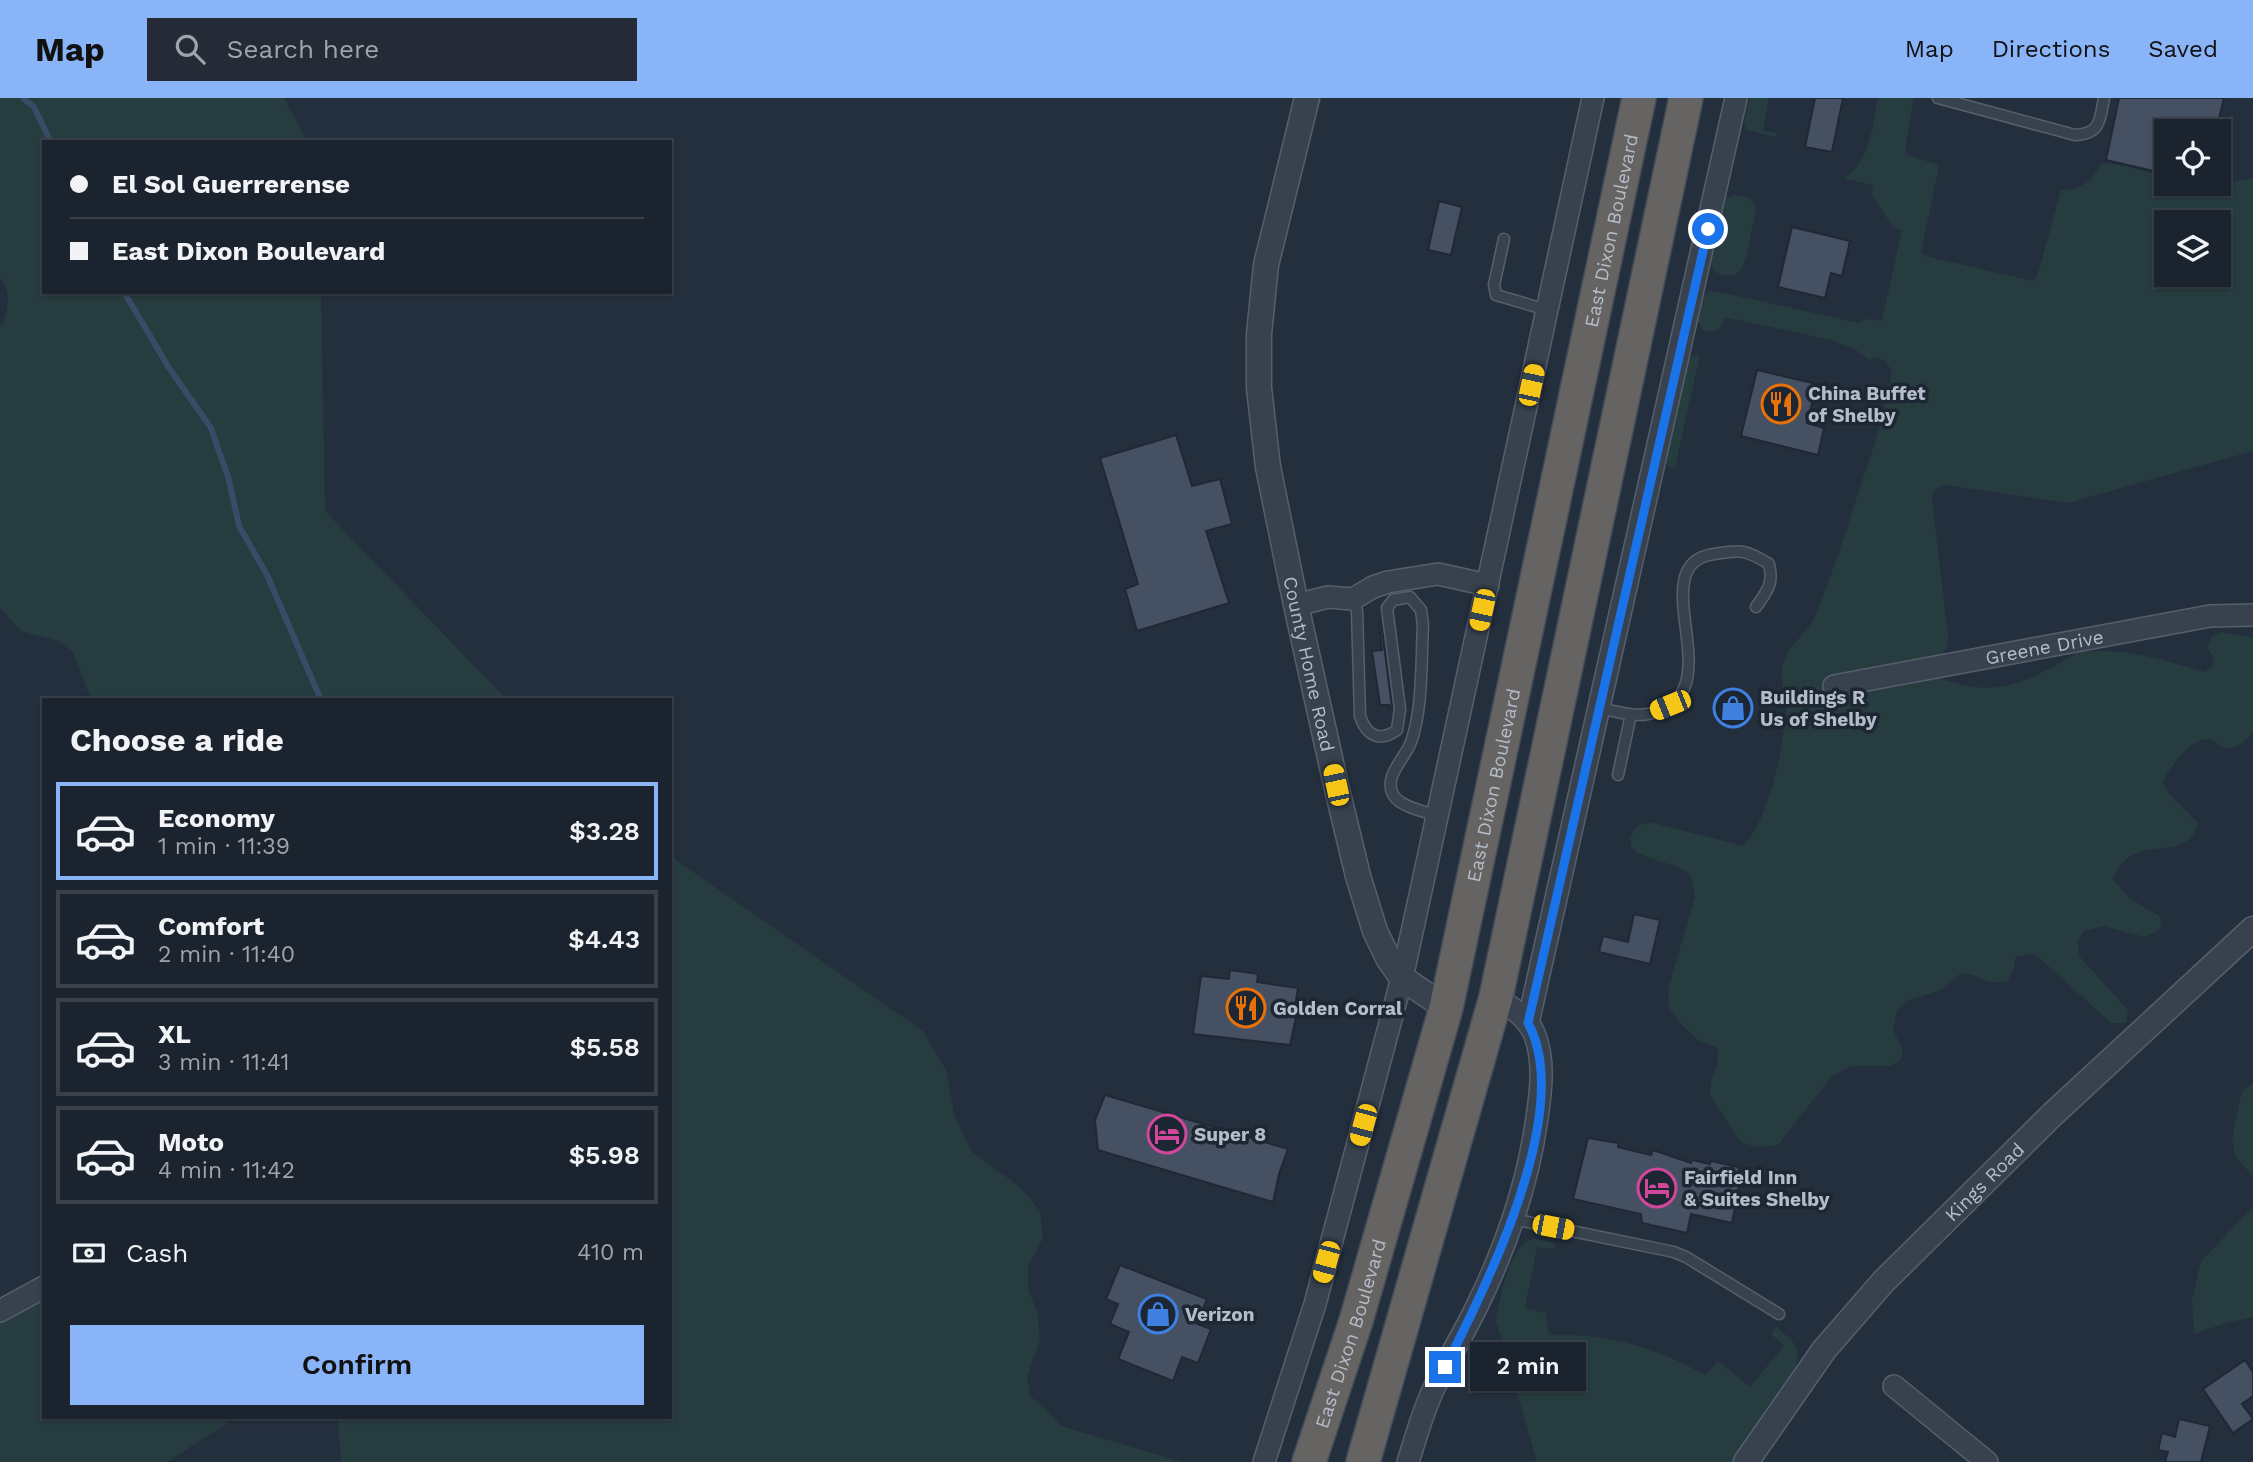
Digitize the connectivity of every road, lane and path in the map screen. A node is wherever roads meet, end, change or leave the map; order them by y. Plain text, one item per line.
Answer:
1 (1307, 98) edge
2 (1593, 98) edge
3 (1640, 98) edge
4 (1686, 98) edge
5 (1736, 98) edge
6 (1938, 98) edge
7 (2104, 98) edge
8 (1504, 239) dead end
9 (1547, 310) junction
10 (1488, 585) junction
11 (1353, 599) junction
12 (1296, 605) junction
13 (1756, 607) dead end
14 (2253, 615) edge
15 (1527, 628) junction
16 (1834, 686) dead end
17 (1600, 708) junction
18 (1631, 714) junction
19 (1618, 775) dead end
20 (1438, 816) junction
21 (2253, 929) edge
22 (1402, 978) junction
23 (1496, 997) junction
24 (1446, 1008) junction
25 (1528, 1023) junction
26 (1513, 1219) junction
27 (1417, 1276) junction
28 (42, 1288) edge
29 (0, 1311) edge
30 (1779, 1314) dead end
31 (1894, 1386) dead end
32 (1264, 1462) edge
33 (1309, 1462) edge
34 (1363, 1462) edge
35 (1408, 1462) edge
36 (1746, 1462) edge
37 (1987, 1462) edge

1 - 12 street, County Home Road
2 - 9 street
3 - 15 highway, East Dixon Boulevard
4 - 23 highway
5 - 17 street
6 - 7 lane
8 - 9 lane
9 - 10 street
10 - 11 street
10 - 20 street
11 - 12 street
11 - 20 lane
12 - 22 street, County Home Road
13 - 18 lane
14 - 16 street, Greene Drive
15 - 23 highway
15 - 24 highway, East Dixon Boulevard
17 - 18 lane
17 - 25 street
18 - 19 lane
20 - 22 street
21 - 36 street, Kings Road
22 - 24 street, County Home Road
22 - 32 street
23 - 25 street
23 - 27 highway
24 - 27 highway
24 - 33 highway, East Dixon Boulevard
25 - 26 street
26 - 30 lane
26 - 35 street
27 - 34 highway
28 - 29 street
31 - 37 street

